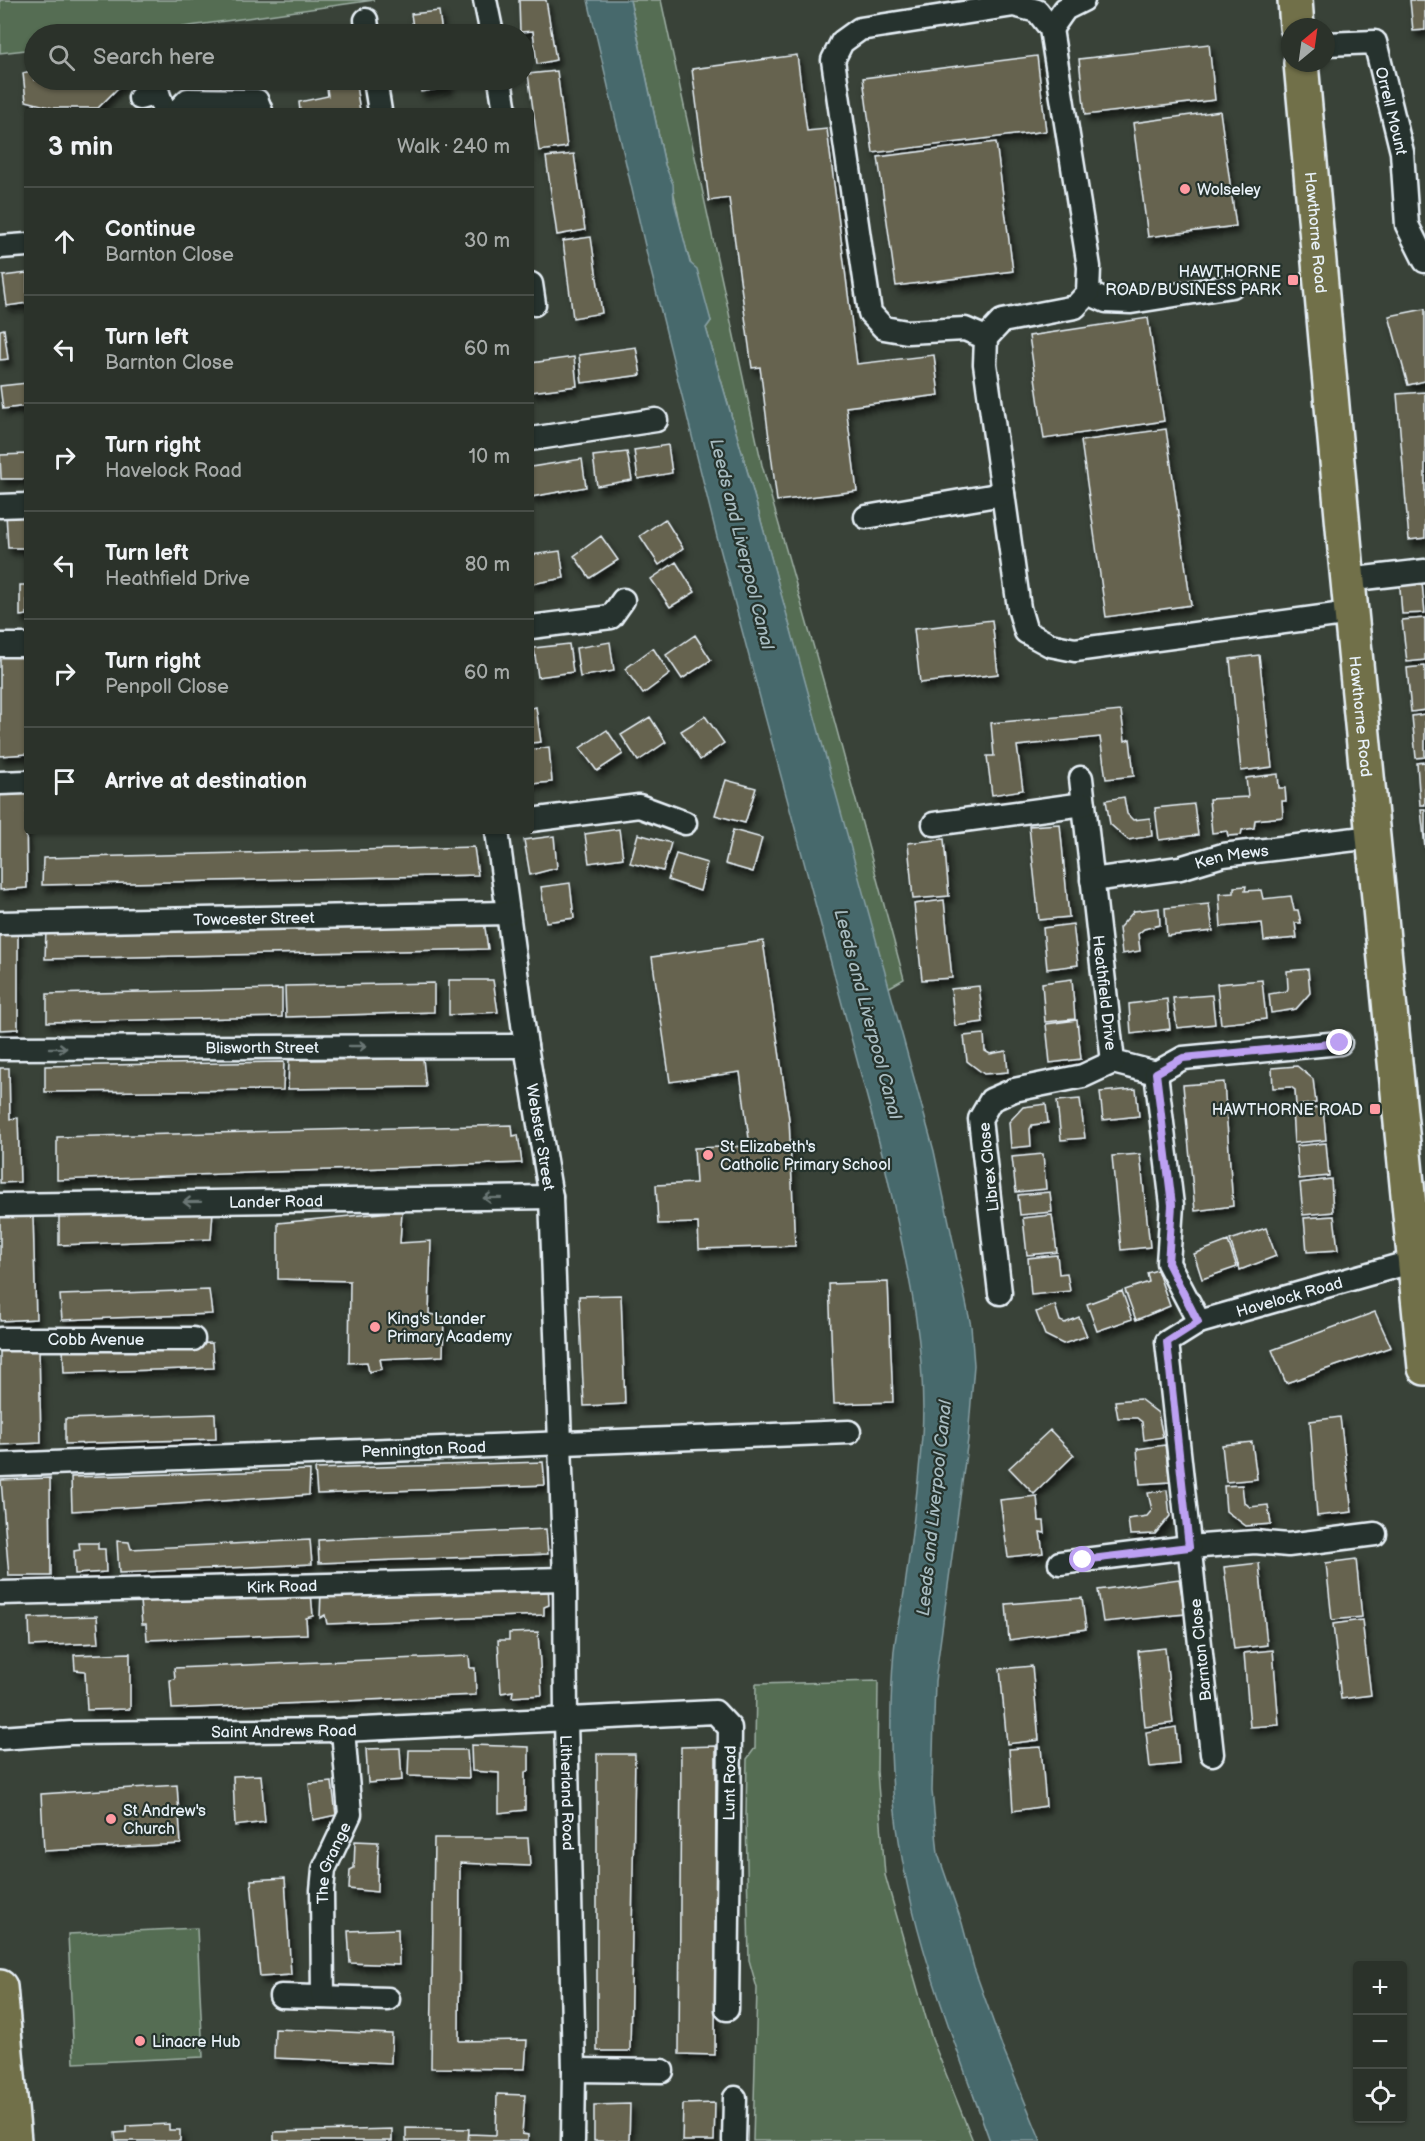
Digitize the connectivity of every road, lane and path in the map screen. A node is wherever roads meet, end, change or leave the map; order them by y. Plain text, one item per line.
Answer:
1 (485, 0) edge
2 (1083, 0) edge
3 (1294, 0) edge
4 (1296, 18) edge
5 (490, 24) edge
6 (1051, 29) junction
7 (1335, 44) edge
8 (1301, 72) edge
9 (377, 90) edge
10 (502, 90) edge
11 (140, 98) dead end
12 (163, 108) edge
13 (180, 108) edge
14 (260, 108) edge
15 (380, 108) edge
16 (505, 108) edge
17 (24, 245) edge
18 (0, 247) edge
19 (1425, 261) edge
20 (1232, 286) dead end
21 (1088, 293) junction
22 (986, 338) junction
23 (656, 420) dead end
24 (534, 440) edge
25 (1003, 494) junction
26 (24, 505) edge
27 (0, 506) edge
28 (866, 517) dead end
29 (1425, 571) edge
30 (1347, 579) junction
31 (623, 600) dead end
32 (1351, 613) junction
33 (534, 627) edge
34 (0, 645) edge
35 (24, 645) edge
36 (1081, 778) dead end
37 (24, 782) edge
38 (0, 783) edge
39 (1084, 804) junction
40 (534, 820) edge
41 (686, 823) dead end
42 (934, 824) dead end
43 (497, 834) edge
44 (1372, 837) junction
45 (1092, 880) junction
46 (508, 913) junction
47 (0, 923) edge
48 (1340, 1043) dead end
49 (526, 1046) junction
50 (0, 1048) edge
51 (1113, 1062) junction
52 (1156, 1073) junction
53 (550, 1197) junction
54 (0, 1205) edge
55 (1420, 1260) edge
56 (1000, 1293) dead end
57 (1198, 1322) junction
58 (193, 1338) dead end
59 (0, 1339) edge
60 (1167, 1342) joint
61 (1425, 1368) edge
62 (849, 1432) dead end
63 (559, 1444) junction
64 (0, 1465) edge
65 (1376, 1534) dead end
66 (1189, 1547) junction
67 (1060, 1563) dead end
68 (565, 1579) junction
69 (0, 1593) edge
70 (566, 1720) junction
71 (344, 1730) junction
72 (0, 1738) edge
73 (1212, 1754) dead end
74 (0, 1987) edge
75 (281, 1996) dead end
76 (323, 1997) junction
77 (388, 1999) dead end
78 (727, 2009) dead end
79 (2, 2024) edge
80 (574, 2070) junction
81 (662, 2071) dead end
82 (735, 2098) dead end
83 (14, 2141) edge
84 (573, 2141) edge
85 (734, 2141) edge

1 - 5 street
2 - 6 street
3 - 4 main road
6 - 21 street
6 - 22 street
7 - 19 street, Orrell Mount
8 - 30 main road, Hawthorne Road
9 - 15 street
10 - 16 street
11 - 12 street
13 - 14 street
17 - 18 street
20 - 21 street
21 - 22 street
22 - 25 street
23 - 24 street
25 - 28 street
25 - 32 street
26 - 27 street
29 - 30 street
30 - 32 main road, Hawthorne Road
31 - 33 street
32 - 44 main road, Hawthorne Road
34 - 35 street
36 - 39 street, Heathfield Drive
37 - 38 street
39 - 42 street
39 - 45 street, Heathfield Drive
40 - 41 street
43 - 46 street, Webster Street
44 - 45 street, Ken Mews
44 - 55 main road, Hawthorne Road
45 - 51 street, Heathfield Drive
46 - 47 street, Towcester Street
46 - 49 street, Webster Street
48 - 52 street
50 -> 49 street, Blisworth Street
49 - 53 street, Webster Street
51 - 52 street, Heathfield Drive
51 - 56 street, Librex Close
52 - 57 street
53 -> 54 street, Lander Road
53 - 63 street, Webster Street
55 - 57 street, Havelock Road
55 - 61 main road, Hawthorne Road
57 - 60 street, Havelock Road
58 - 59 street, Cobb Avenue
60 - 66 street, Barnton Close
62 - 63 street, Pennington Road
63 - 64 street, Pennington Road
63 - 68 street, Litherland Road
65 - 66 street
66 - 67 street
66 - 73 street, Barnton Close
68 - 69 street, Kirk Road
68 - 70 street, Litherland Road
70 - 71 street, Saint Andrews Road
70 - 78 street, Lunt Road
70 - 80 street, Litherland Road
71 - 72 street, Saint Andrews Road
71 - 76 street, The Grange
74 - 79 main road
75 - 76 street
76 - 77 street
79 - 83 main road
80 - 81 street
80 - 84 street, Litherland Road
82 - 85 street

